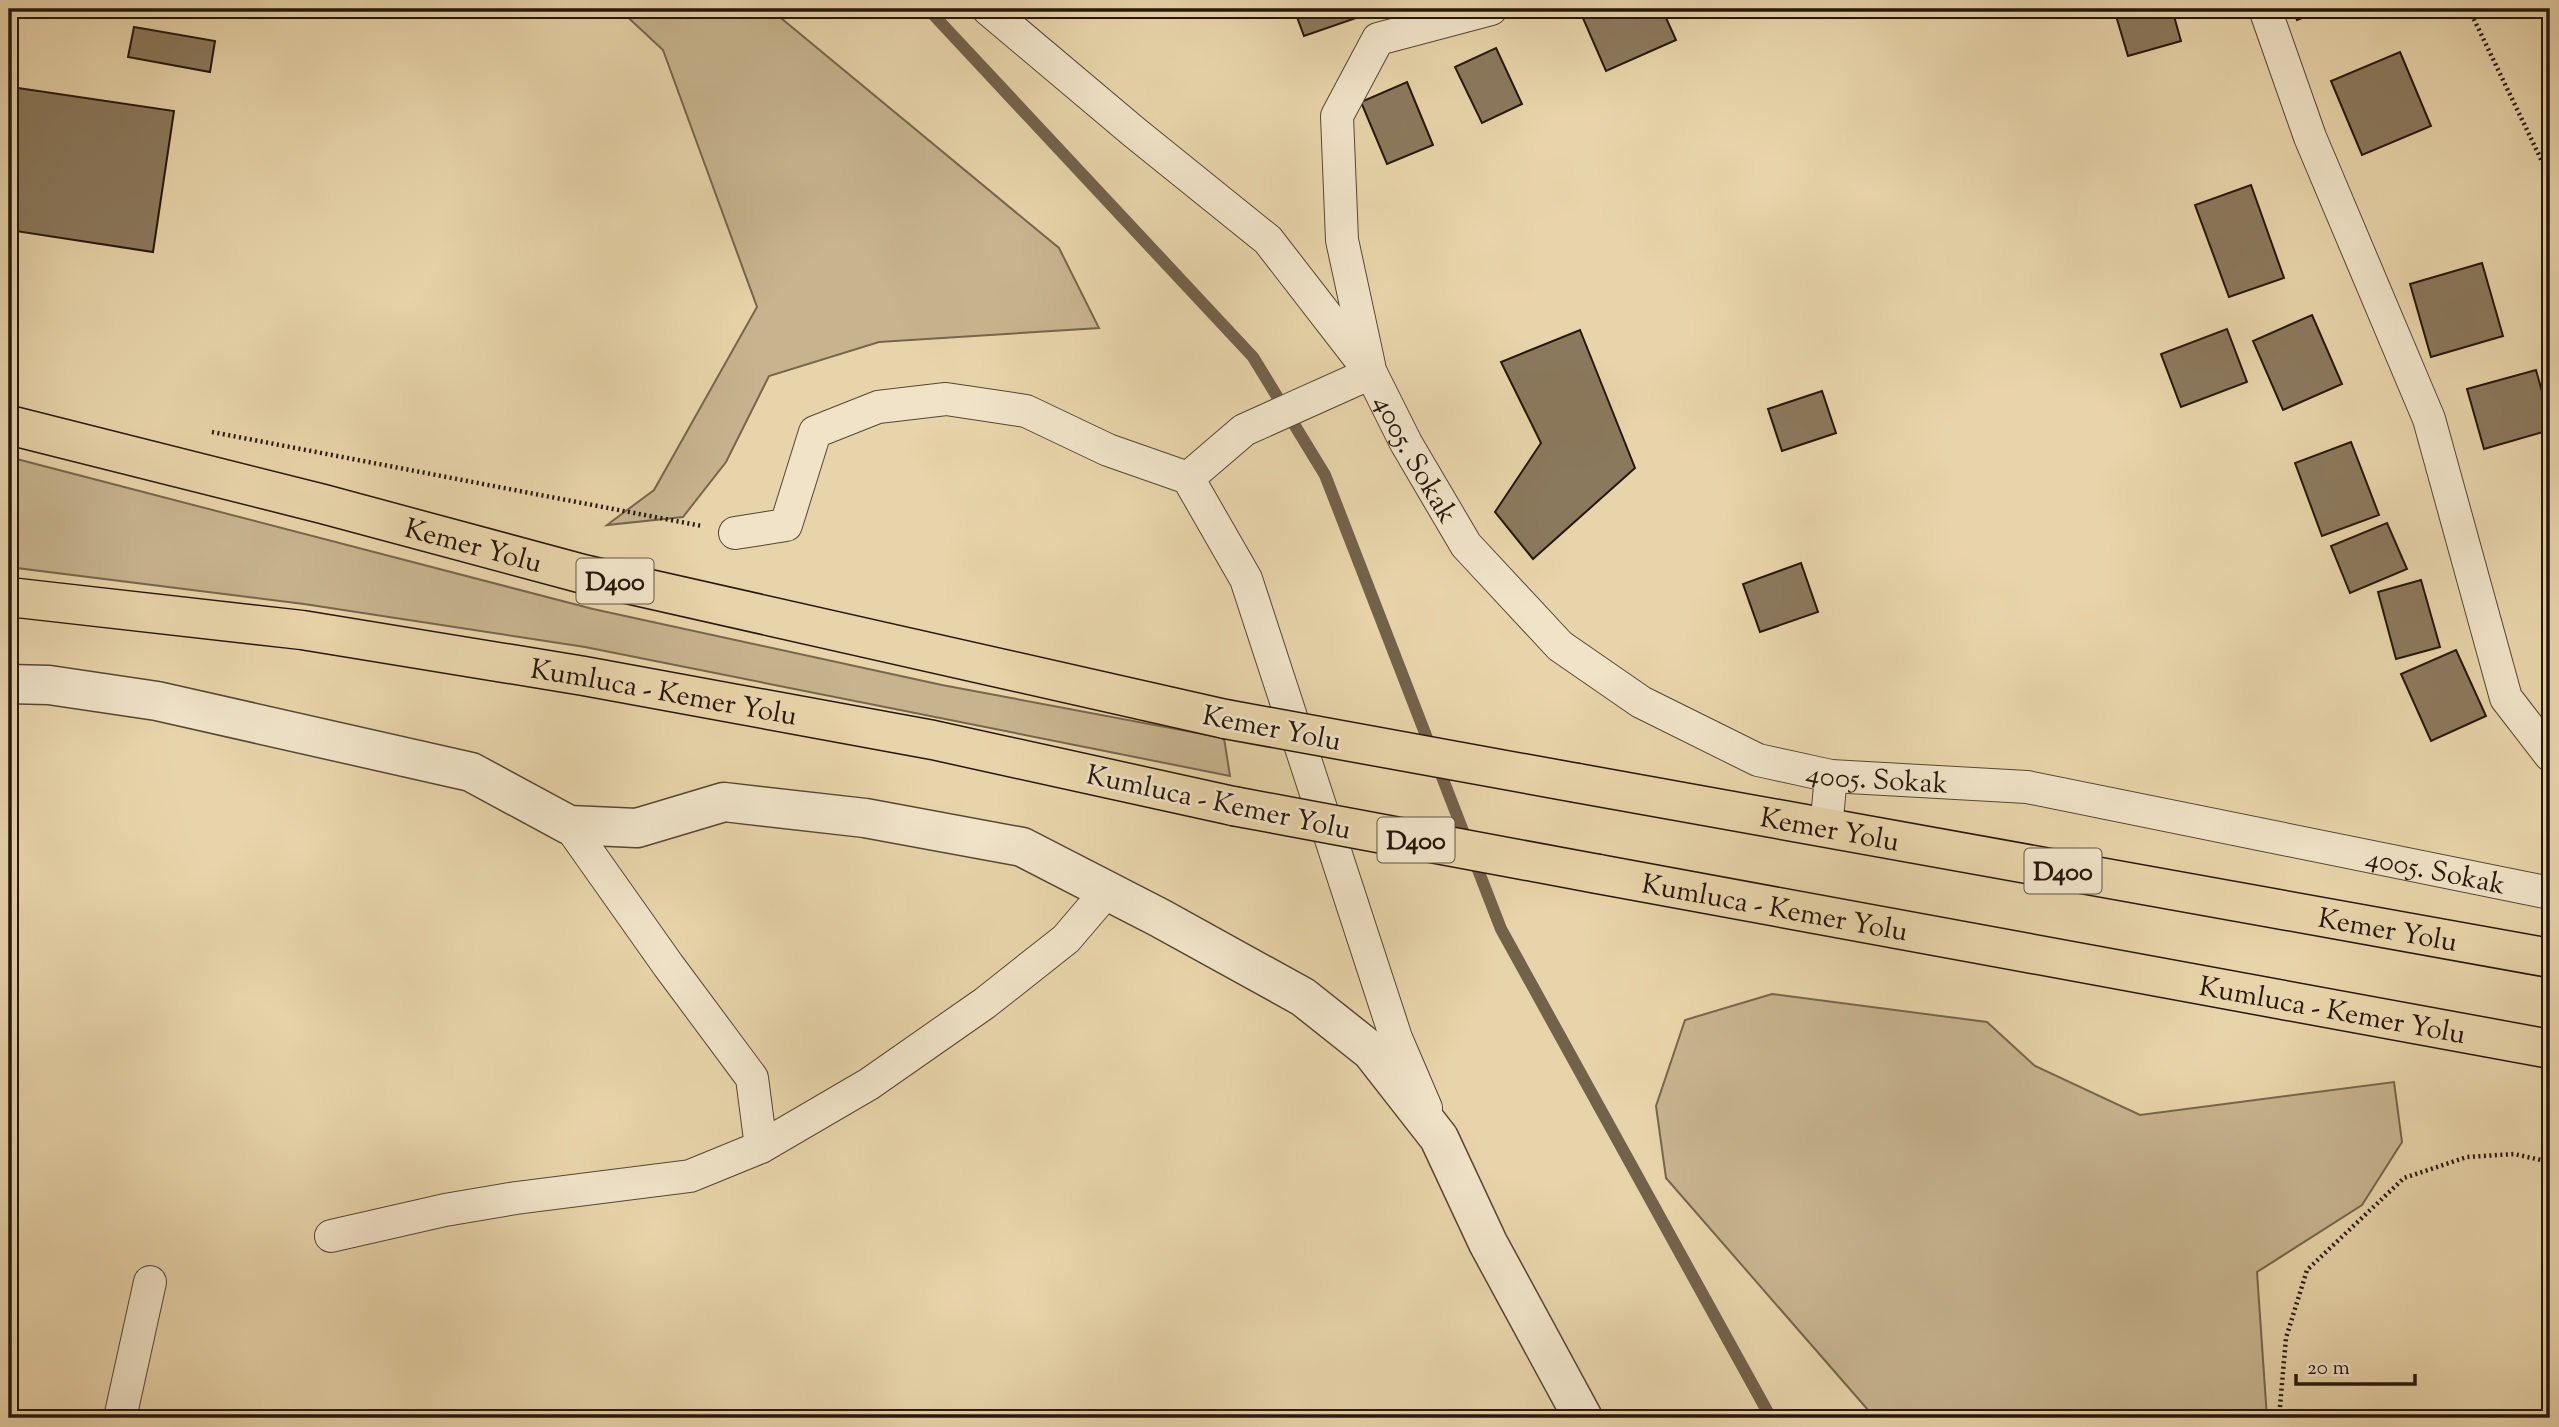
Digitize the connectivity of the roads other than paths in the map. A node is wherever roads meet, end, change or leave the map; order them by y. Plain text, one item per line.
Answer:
1 (988, 9) edge
2 (1491, 9) edge
3 (2266, 9) edge
4 (1408, 19) edge
5 (1371, 373) junction
6 (14, 423) edge
7 (1188, 478) junction
8 (735, 533) road end
9 (9, 597) edge
10 (9, 684) edge
11 (2550, 755) edge
12 (1831, 776) junction
13 (569, 825) junction
14 (1826, 828) junction
15 (1107, 891) junction
16 (2550, 893) edge
17 (2550, 958) edge
18 (2550, 1049) edge
19 (1440, 1138) junction
20 (761, 1147) junction
21 (331, 1236) dead end
22 (150, 1283) dead end
23 (120, 1418) edge
24 (1583, 1418) edge

1 - 5 street
2 - 4 street
3 - 11 street
4 - 5 street
5 - 7 street
5 - 12 street, 4005. Sokak
6 - 14 highway, Kemer Yolu / D400, bridge
7 - 8 street
7 - 19 street
9 - 18 highway, Kumluca - Kemer Yolu / D400, bridge
10 - 13 street
12 - 14 street
12 - 16 street, 4005. Sokak
13 - 15 street
13 - 20 street
14 - 17 highway, Kemer Yolu / D400
15 - 19 street
15 - 20 street
19 - 24 street
20 - 21 street
22 - 23 street

